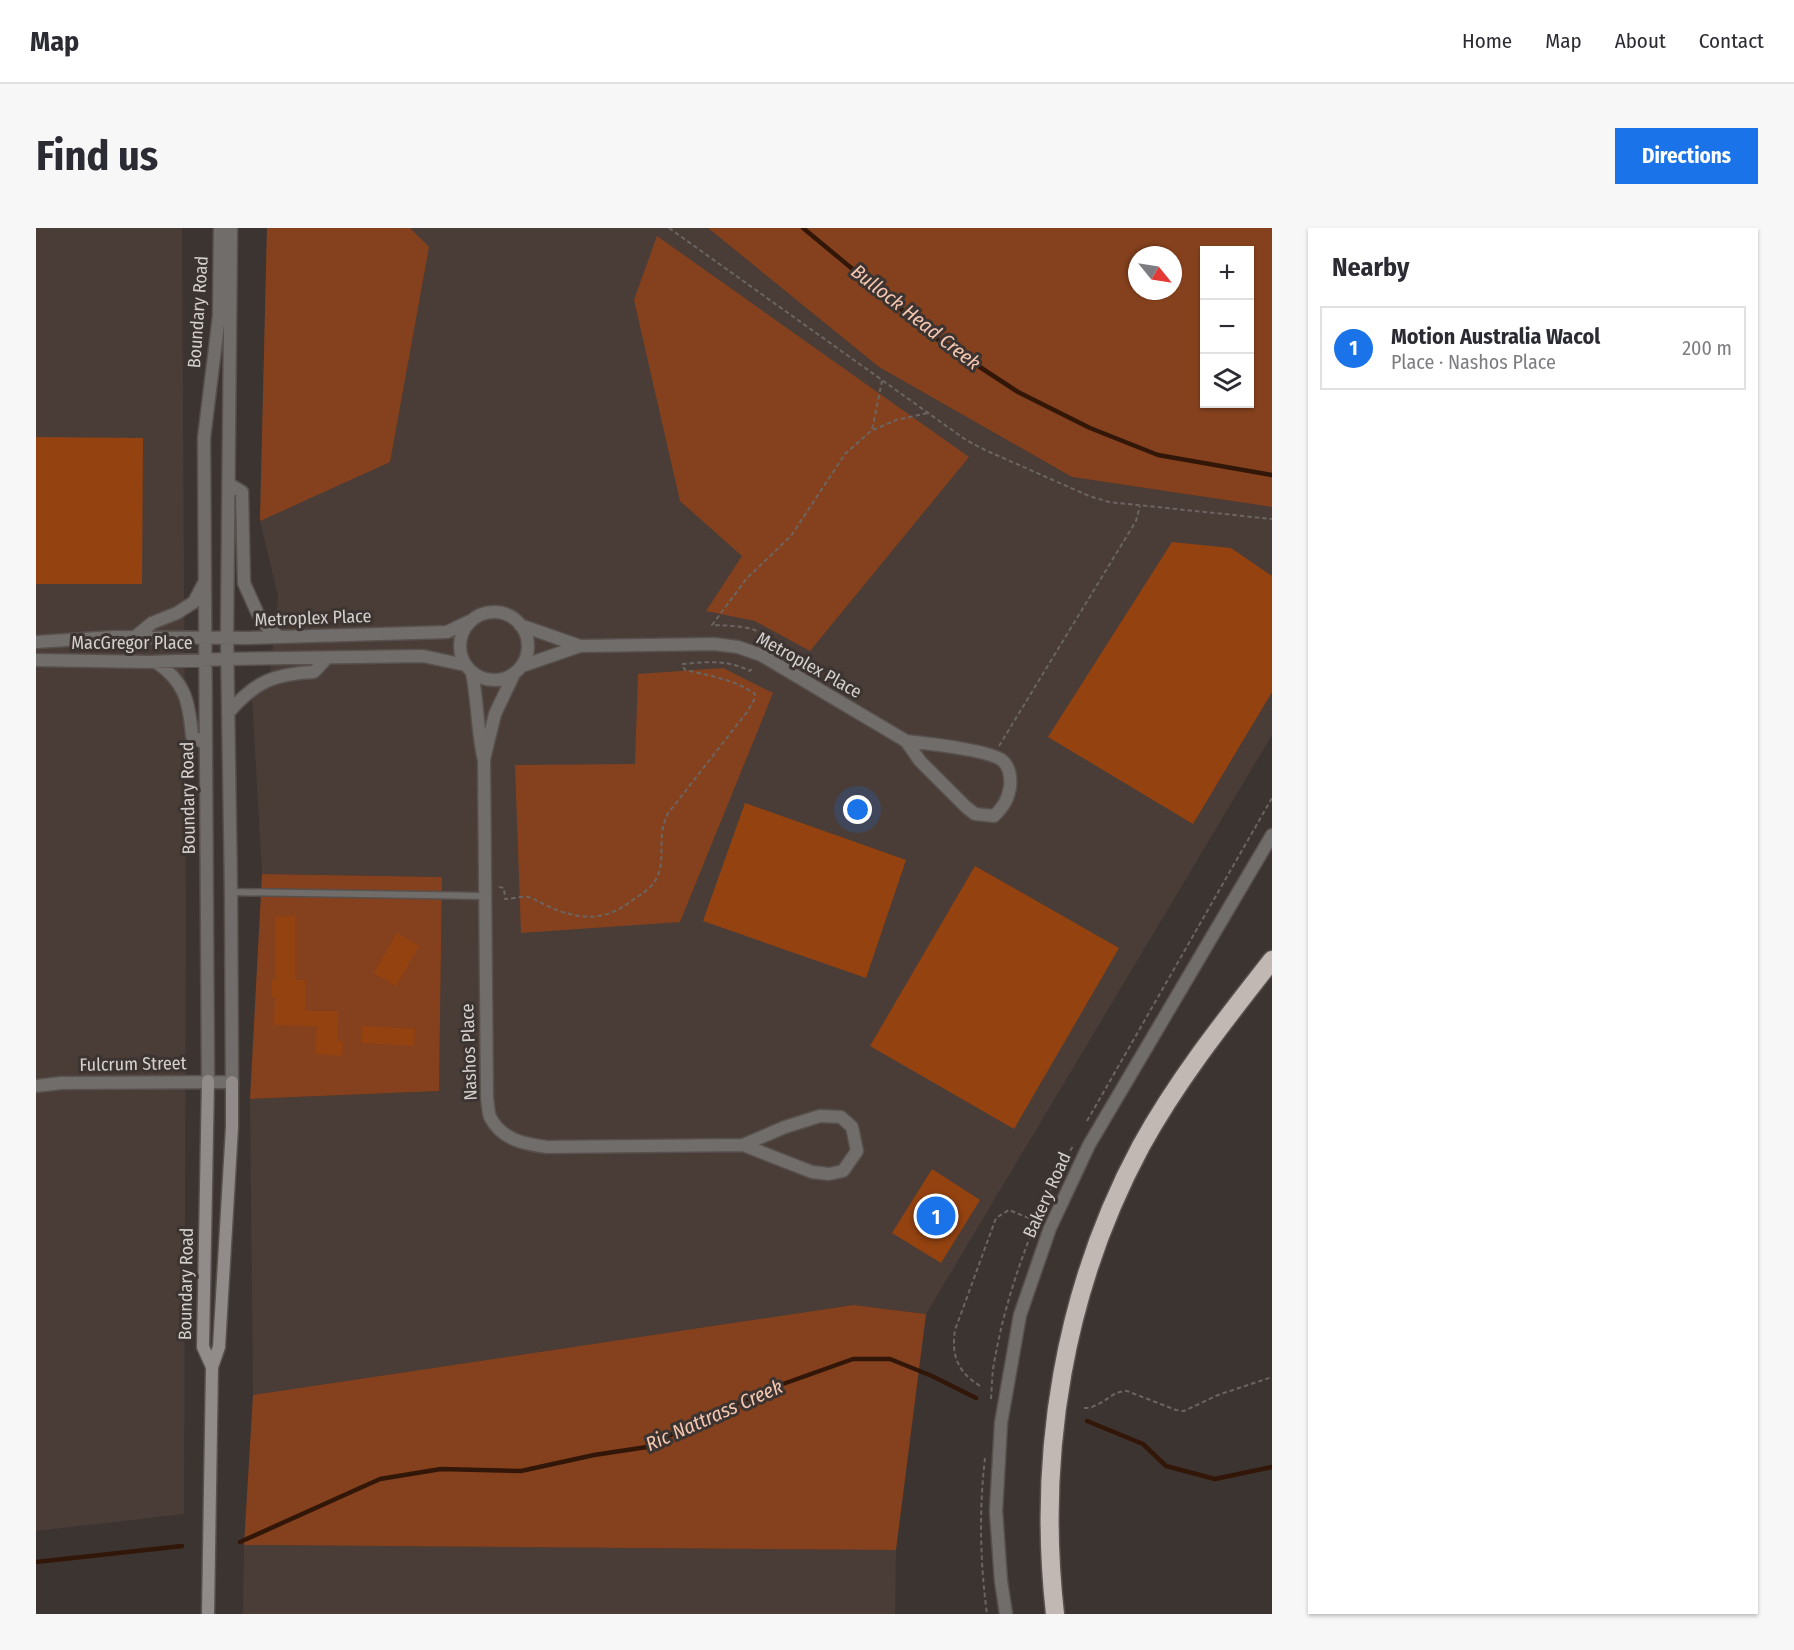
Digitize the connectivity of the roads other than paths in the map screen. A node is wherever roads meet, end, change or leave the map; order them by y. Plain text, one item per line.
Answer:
1 (220, 228) edge
2 (231, 228) edge
3 (229, 484) junction
4 (205, 583) junction
5 (470, 621) junction
6 (520, 625) junction
7 (136, 636) junction
8 (278, 636) junction
9 (205, 637) junction
10 (227, 637) junction
11 (36, 642) edge
12 (580, 646) junction
13 (327, 658) junction
14 (227, 659) junction
15 (36, 660) edge
16 (205, 660) junction
17 (156, 662) junction
18 (469, 669) junction
19 (518, 670) junction
20 (228, 713) junction
21 (906, 741) junction
22 (206, 744) junction
23 (484, 760) junction
24 (1272, 835) edge
25 (231, 892) junction
26 (485, 892) junction
27 (1272, 960) edge
28 (207, 1081) junction
29 (232, 1082) junction
30 (36, 1086) edge
31 (743, 1145) junction
32 (212, 1367) junction
33 (208, 1614) edge
34 (1005, 1614) edge
35 (1055, 1614) edge

1 - 4 street, Boundary Road
2 - 3 street, Boundary Road
3 - 8 street
3 - 10 street, Boundary Road
4 - 7 street
4 - 9 street, Boundary Road
5 - 6 street
5 - 8 street, Metroplex Place
5 - 18 street
6 - 12 street, Metroplex Place
6 - 19 street
7 - 9 street, MacGregor Place
7 - 11 street, MacGregor Place
8 - 10 street, Metroplex Place
9 - 10 street, MacGregor Place
9 - 16 street, Boundary Road
10 - 14 street, Boundary Road
12 - 19 street, Metroplex Place
12 - 21 street, Metroplex Place
13 - 14 street
13 - 18 street
13 - 20 street
14 - 16 street, MacGregor Place
14 - 20 street, Boundary Road
15 - 17 street, MacGregor Place
16 - 17 street, MacGregor Place
16 - 22 street, Boundary Road
17 - 22 street
18 - 19 street
18 - 23 street, Nashos Place
19 - 23 street, Nashos Place
20 - 25 street, Boundary Road
21 - 21 street, Metroplex Place
22 - 28 street, Boundary Road
23 - 26 street, Nashos Place
24 - 34 street, Bakery Road
25 - 26 lane
25 - 29 street, Boundary Road
26 - 31 street, Nashos Place
27 - 35 highway
28 - 29 street, Fulcrum Street
28 - 30 street, Fulcrum Street
28 - 32 street, Boundary Road
29 - 32 street, Boundary Road
31 - 31 street, Nashos Place
32 - 33 street, Boundary Road

